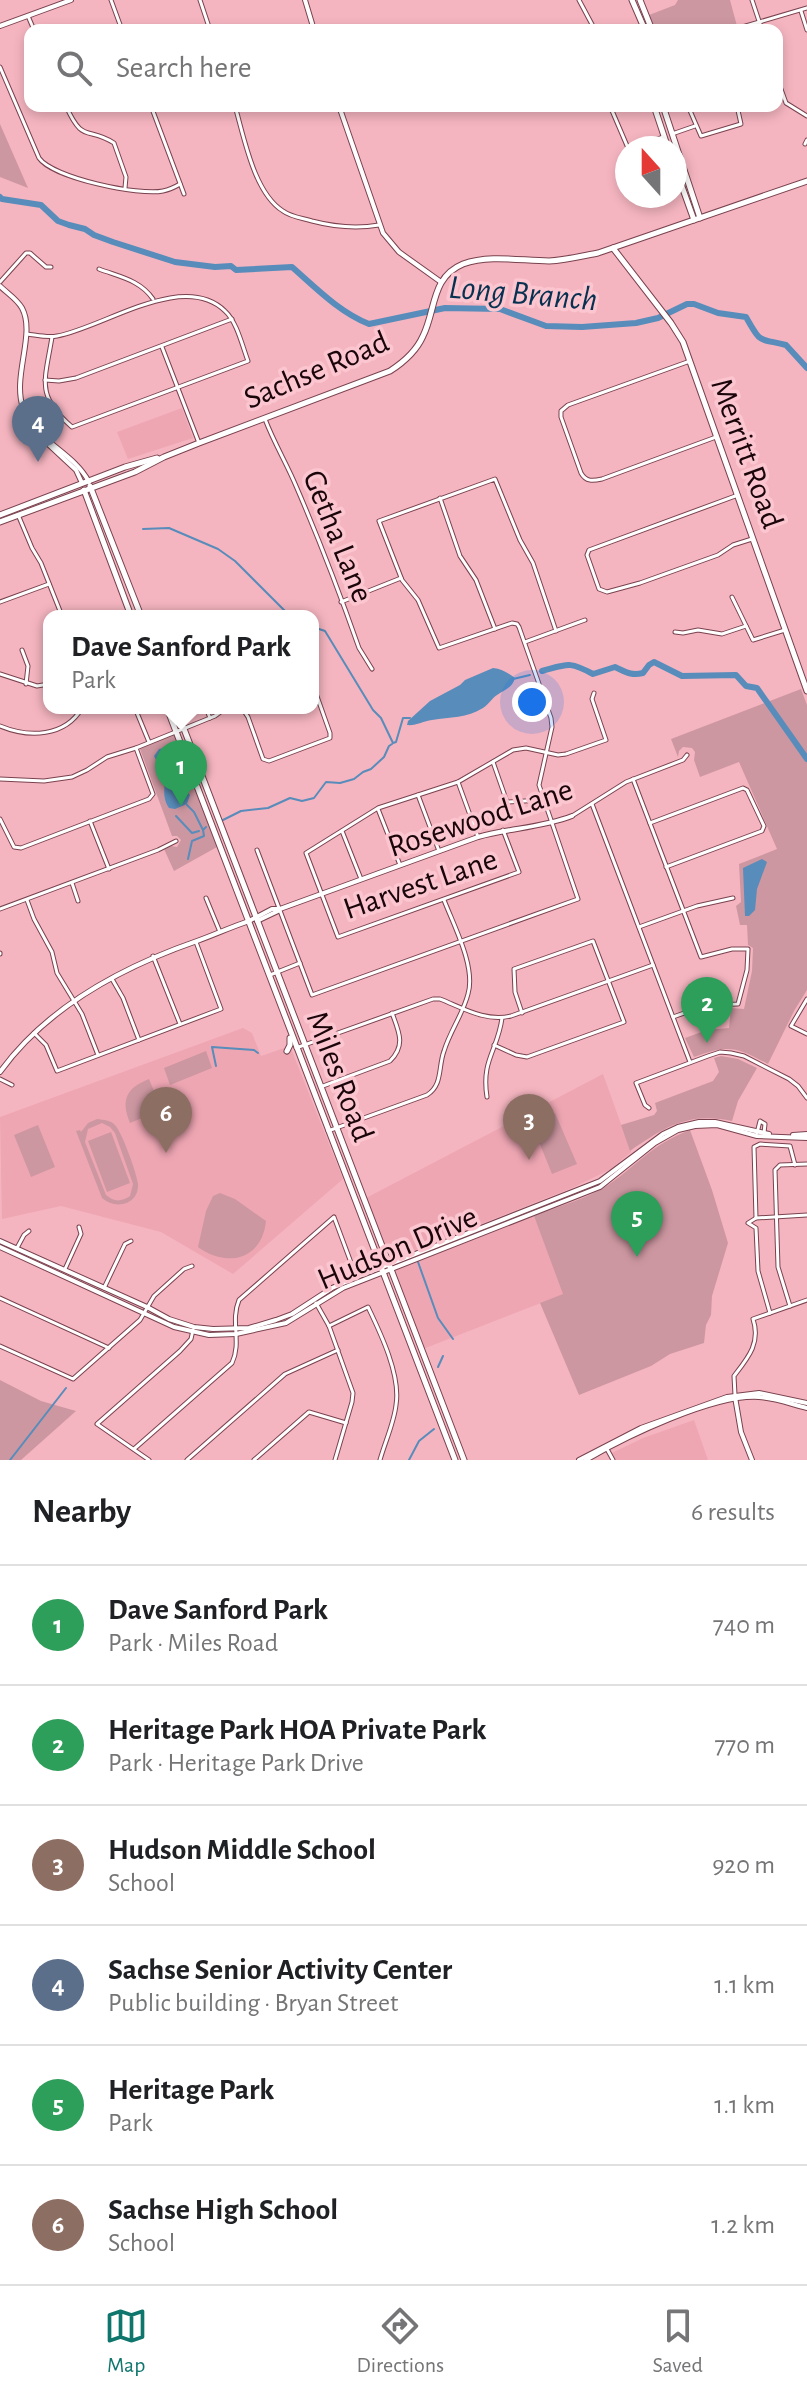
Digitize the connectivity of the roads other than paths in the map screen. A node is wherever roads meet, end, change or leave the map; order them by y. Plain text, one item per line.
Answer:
1 (48, 0) edge
2 (71, 0) edge
3 (111, 0) edge
4 (200, 0) edge
5 (305, 0) edge
6 (579, 0) edge
7 (632, 0) edge
8 (640, 0) edge
9 (752, 0) edge
10 (51, 7) junction
11 (807, 8) edge
12 (800, 10) junction
13 (28, 16) junction
14 (759, 22) junction
15 (31, 24) edge
16 (120, 24) edge
17 (208, 24) edge
18 (312, 24) edge
19 (592, 24) edge
20 (642, 24) edge
21 (650, 24) edge
22 (752, 24) edge
23 (0, 26) edge
24 (807, 30) edge
25 (0, 67) edge
26 (783, 95) edge
27 (69, 112) edge
28 (153, 112) edge
29 (237, 112) edge
30 (341, 112) edge
31 (613, 112) edge
32 (656, 112) edge
33 (665, 112) edge
34 (690, 112) edge
35 (739, 112) edge
36 (807, 116) edge
37 (695, 126) junction
38 (672, 134) junction
39 (624, 136) edge
40 (664, 136) edge
41 (807, 181) edge
42 (180, 184) junction
43 (125, 188) junction
44 (184, 194) dead end
45 (687, 195) edge
46 (697, 219) junction
47 (379, 225) junction
48 (613, 248) junction
49 (51, 267) dead end
50 (99, 269) dead end
51 (441, 282) junction
52 (0, 284) edge
53 (154, 301) junction
54 (232, 319) junction
55 (27, 334) junction
56 (52, 337) junction
57 (162, 347) junction
58 (690, 361) junction
59 (45, 380) junction
60 (178, 387) junction
61 (265, 419) junction
62 (716, 437) junction
63 (199, 443) junction
64 (86, 486) junction
65 (738, 495) junction
66 (440, 498) junction
67 (17, 512) junction
68 (0, 515) edge
69 (0, 522) edge
70 (753, 539) junction
71 (402, 578) junction
72 (50, 584) junction
73 (732, 597) dead end
74 (0, 602) edge
75 (341, 602) junction
76 (60, 610) edge
77 (129, 610) edge
78 (139, 610) edge
79 (585, 620) dead end
80 (746, 626) junction
81 (495, 629) junction
82 (785, 630) junction
83 (556, 631) junction
84 (675, 632) dead end
85 (524, 643) junction
86 (22, 650) dead end
87 (372, 669) dead end
88 (0, 674) edge
89 (26, 684) junction
90 (43, 685) edge
91 (807, 691) edge
92 (594, 693) dead end
93 (319, 704) edge
94 (77, 714) edge
95 (137, 714) edge
96 (169, 714) edge
97 (178, 714) edge
98 (208, 714) edge
99 (216, 714) edge
100 (245, 714) edge
101 (210, 718) junction
102 (0, 726) edge
103 (183, 728) junction
104 (175, 730) junction
105 (149, 742) junction
106 (136, 748) junction
107 (546, 752) junction
108 (687, 755) dead end
109 (493, 762) junction
110 (0, 779) edge
111 (633, 779) junction
112 (458, 782) junction
113 (417, 795) junction
114 (543, 800) junction
115 (592, 804) junction
116 (214, 808) junction
117 (378, 808) junction
118 (205, 811) junction
119 (572, 816) joint
120 (0, 819) edge
121 (90, 821) junction
122 (650, 823) junction
123 (552, 824) junction
124 (503, 830) junction
125 (342, 831) junction
126 (478, 837) junction
127 (176, 841) dead end
128 (257, 850) dead end
129 (439, 851) junction
130 (400, 865) junction
131 (666, 867) junction
132 (109, 869) junction
133 (361, 879) junction
134 (72, 883) junction
135 (320, 893) junction
136 (206, 898) dead end
137 (733, 898) dead end
138 (27, 900) junction
139 (444, 900) junction
140 (78, 901) dead end
141 (0, 909) edge
142 (280, 909) junction
143 (683, 911) junction
144 (256, 919) junction
145 (248, 921) junction
146 (639, 927) junction
147 (220, 932) junction
148 (195, 942) junction
149 (460, 942) junction
150 (153, 956) junction
151 (300, 963) junction
152 (653, 965) junction
153 (277, 972) junction
154 (268, 975) junction
155 (112, 979) junction
156 (609, 981) junction
157 (807, 999) edge
158 (75, 1002) junction
159 (463, 1008) junction
160 (392, 1013) junction
161 (522, 1013) junction
162 (673, 1017) junction
163 (502, 1018) junction
164 (180, 1024) junction
165 (289, 1029) junction
166 (34, 1033) junction
167 (807, 1034) edge
168 (139, 1040) junction
169 (494, 1045) junction
170 (300, 1047) junction
171 (287, 1051) dead end
172 (98, 1056) junction
173 (690, 1062) junction
174 (0, 1072) edge
175 (0, 1079) edge
176 (12, 1085) dead end
177 (319, 1087) junction
178 (487, 1097) dead end
179 (807, 1098) edge
180 (649, 1108) dead end
181 (332, 1129) junction
182 (756, 1134) junction
183 (764, 1135) junction
184 (807, 1136) edge
185 (807, 1164) edge
186 (795, 1165) junction
187 (363, 1209) junction
188 (807, 1215) edge
189 (777, 1216) junction
190 (756, 1218) junction
191 (79, 1227) dead end
192 (29, 1231) dead end
193 (0, 1241) edge
194 (131, 1241) dead end
195 (0, 1247) edge
196 (17, 1248) junction
197 (192, 1266) dead end
198 (389, 1267) junction
199 (65, 1269) junction
200 (382, 1270) junction
201 (357, 1277) junction
202 (104, 1288) junction
203 (0, 1298) edge
204 (807, 1300) edge
205 (315, 1302) junction
206 (790, 1306) junction
207 (146, 1309) junction
208 (770, 1313) junction
209 (329, 1326) junction
210 (194, 1329) junction
211 (236, 1332) junction
212 (0, 1346) edge
213 (109, 1348) junction
214 (338, 1350) junction
215 (735, 1397) junction
216 (807, 1406) edge
217 (346, 1423) junction
218 (606, 1447) junction
219 (134, 1449) junction
220 (149, 1460) edge
221 (187, 1460) edge
222 (254, 1460) edge
223 (335, 1460) edge
224 (380, 1460) edge
225 (455, 1460) edge
226 (464, 1460) edge
227 (579, 1460) edge
228 (586, 1460) edge
229 (613, 1460) edge
230 (752, 1460) edge

1 - 10 street
2 - 10 street
3 - 16 street
4 - 17 street
5 - 18 street
6 - 19 street
7 - 20 main road
8 - 21 main road
9 - 14 street
10 - 13 street
11 - 12 street
12 - 14 street
12 - 24 street
13 - 15 street
13 - 23 street
14 - 22 street
25 - 43 street
26 - 36 street
27 - 43 street
28 - 42 street
29 - 47 street
30 - 47 street
31 - 39 street
32 - 40 main road
33 - 38 main road
34 - 37 street
35 - 37 street
37 - 38 street
38 - 46 main road
41 - 46 main road
42 - 43 street
42 - 44 street
45 - 46 main road
46 - 48 main road
47 - 51 street
48 - 51 main road
48 - 58 main road, Merritt Road
49 - 52 street
50 - 53 street
51 - 61 main road, Sachse Road
52 - 55 street
53 - 54 street
53 - 56 street
54 - 57 street
54 - 60 street
55 - 56 street
55 - 64 street
56 - 59 street
57 - 59 street
57 - 60 street
58 - 62 main road, Merritt Road
58 - 62 street
59 - 60 street
60 - 63 street
61 - 63 main road, Sachse Road
61 - 75 street, Getha Lane
62 - 65 main road, Merritt Road
63 - 64 main road, Sachse Road
64 - 67 main road, Sachse Road
64 - 77 main road
64 - 78 main road
65 - 70 main road, Merritt Road
65 - 70 street
66 - 71 street
66 - 81 street
66 - 83 street
67 - 68 main road, Sachse Road
67 - 69 main road, Sachse Road
67 - 72 street
70 - 82 main road, Merritt Road
71 - 75 street
71 - 81 street
72 - 74 street
72 - 76 street
73 - 80 street
75 - 87 street, Getha Lane
79 - 83 street
80 - 82 street
80 - 84 street
81 - 85 street
82 - 91 main road, Merritt Road
83 - 85 street
85 - 107 street
86 - 89 street
88 - 89 street
89 - 90 street
92 - 107 street
93 - 100 street
94 - 102 street
95 - 105 street
96 - 104 main road, Miles Road
97 - 103 main road, Miles Road
98 - 101 street
99 - 101 street
101 - 103 street
103 - 104 street
103 - 116 main road, Miles Road
104 - 105 street
104 - 118 main road, Miles Road
105 - 106 street
106 - 110 street
106 - 121 street
107 - 109 street
107 - 114 street
108 - 111 street, Rosewood Lane
109 - 112 street
109 - 114 street
111 - 115 street, Rosewood Lane
111 - 122 street
112 - 113 street
112 - 126 street
113 - 117 street
113 - 129 street
114 - 123 street
115 - 119 street, Rosewood Lane
115 - 146 street
116 - 118 main road
116 - 144 main road, Miles Road
117 - 125 street
117 - 130 street
118 - 145 main road, Miles Road
119 - 123 street, Rosewood Lane
120 - 121 street
121 - 132 street
122 - 131 street
122 - 131 street
123 - 124 street, Rosewood Lane
123 - 149 street
124 - 126 street, Rosewood Lane
124 - 139 street, Harvest Lane
125 - 133 street
125 - 135 street
126 - 129 street, Rosewood Lane
127 - 132 street
128 - 142 street
129 - 130 street, Rosewood Lane
130 - 133 street, Rosewood Lane
131 - 143 street
132 - 134 street
133 - 135 street, Rosewood Lane
134 - 138 street
134 - 140 street
135 - 139 street, Harvest Lane
135 - 142 street, Rosewood Lane
136 - 147 street
137 - 143 street
138 - 141 street
138 - 158 street
139 - 149 street
142 - 144 street, Rosewood Lane
142 - 151 street
143 - 146 street
143 - 162 street
144 - 145 street, Rosewood Lane
144 - 153 main road, Miles Road
145 - 147 street, Rosewood Lane
145 - 154 main road, Miles Road
146 - 152 street
147 - 148 street, Rosewood Lane
148 - 150 street, Rosewood Lane
148 - 164 street
149 - 151 street
149 - 159 street
150 - 155 street, Rosewood Lane
150 - 164 street
151 - 153 street
152 - 156 street
152 - 162 street
153 - 154 street
153 - 170 main road, Miles Road
154 - 165 main road, Miles Road
155 - 158 street, Rosewood Lane
155 - 168 street
156 - 161 street
156 - 161 street
156 - 169 street
157 - 167 street
158 - 166 street, Rosewood Lane
158 - 172 street
159 - 160 street
159 - 163 street
159 - 181 street
160 - 170 street
160 - 177 street
161 - 163 street
162 - 173 street
163 - 169 street
164 - 168 street
165 - 170 main road, Miles Road
165 - 171 main road
166 - 172 street
166 - 174 street, Rosewood Lane
168 - 172 street
169 - 178 street
170 - 177 main road, Miles Road
170 - 181 main road, Miles Road
173 - 179 street
173 - 180 street
175 - 176 street
177 - 181 main road, Miles Road
181 - 187 main road, Miles Road
182 - 183 street, Hudson Drive
182 - 183 street
182 - 198 street, Hudson Drive
183 - 184 street, Hudson Drive
185 - 186 street
186 - 189 street
186 - 190 street
187 - 198 main road, Miles Road
187 - 200 main road, Miles Road
188 - 189 street
189 - 190 street
189 - 206 street
190 - 208 street
191 - 199 street
192 - 196 street
193 - 196 street, Hudson Drive
194 - 202 street
195 - 207 street, Hudson Drive
196 - 199 street, Hudson Drive
197 - 207 street
198 - 200 street, Hudson Drive
198 - 226 main road, Miles Road
199 - 202 street, Hudson Drive
200 - 201 street, Hudson Drive
200 - 205 street, Hudson Drive
200 - 225 main road, Miles Road
201 - 205 street, Hudson Drive
201 - 211 street
202 - 207 street, Hudson Drive
203 - 213 street
204 - 206 street
205 - 209 street
205 - 211 street, Hudson Drive
206 - 208 street
207 - 210 street, Hudson Drive
207 - 213 street
208 - 215 street
209 - 214 street
209 - 224 street
210 - 211 street, Hudson Drive
210 - 219 street
211 - 219 street
212 - 213 street
214 - 217 street
214 - 221 street
215 - 216 street
215 - 218 street
215 - 230 street
217 - 222 street
217 - 223 street
218 - 227 street
218 - 228 street
218 - 229 street
219 - 220 street

